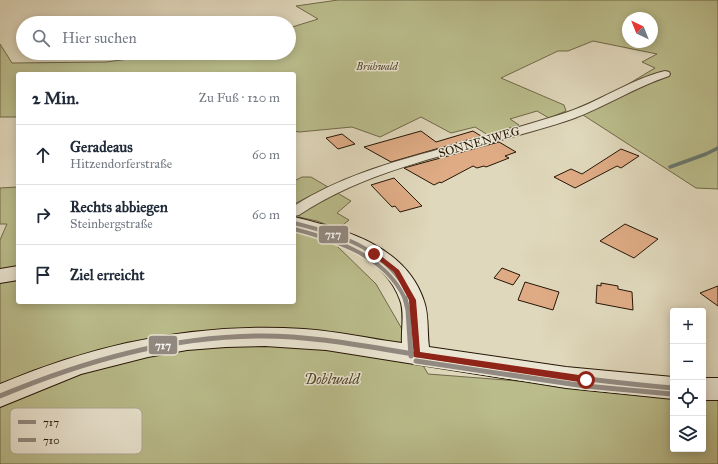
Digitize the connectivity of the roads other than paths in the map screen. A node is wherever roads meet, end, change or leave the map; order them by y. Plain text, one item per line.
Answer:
1 (665, 74) dead end
2 (296, 210) edge
3 (296, 223) edge
4 (16, 273) edge
5 (0, 276) edge
6 (417, 355) junction
7 (670, 388) edge
8 (706, 389) edge
9 (718, 389) edge
10 (0, 396) edge

1 - 2 street, SONNENWEG
3 - 6 main road
4 - 5 main road
6 - 7 main road
6 - 10 main road
8 - 9 main road

